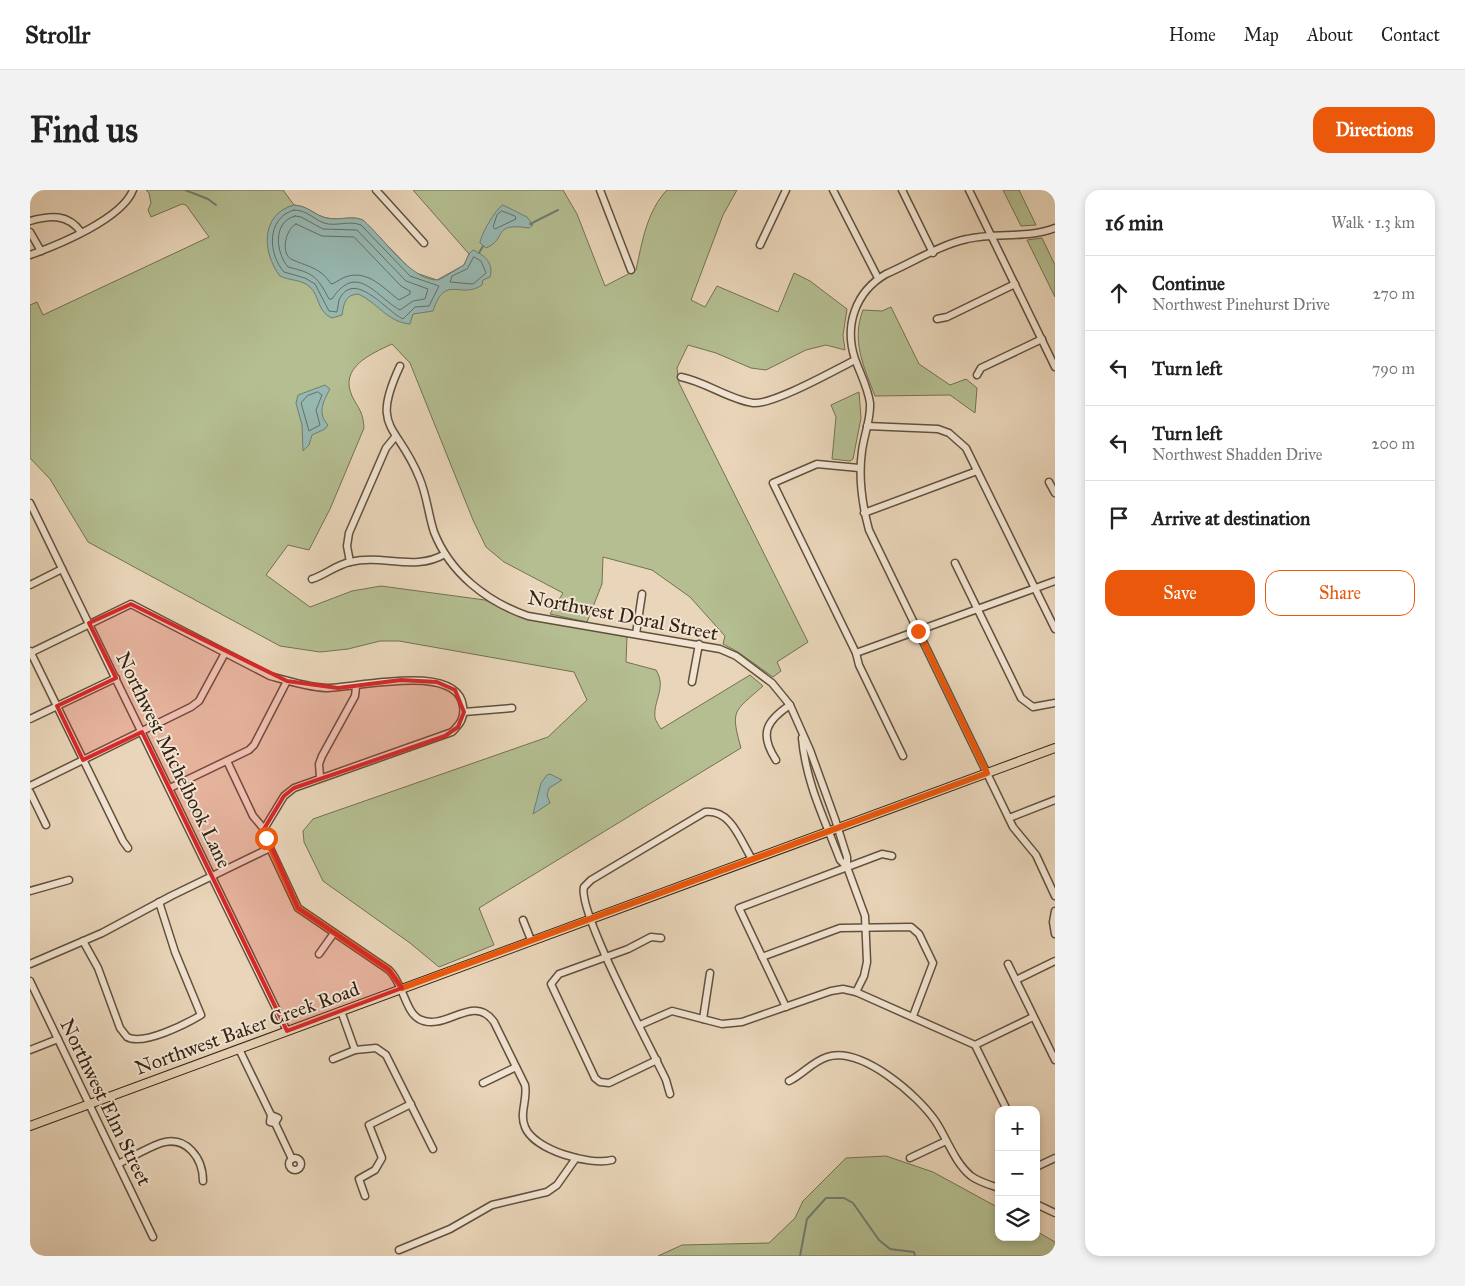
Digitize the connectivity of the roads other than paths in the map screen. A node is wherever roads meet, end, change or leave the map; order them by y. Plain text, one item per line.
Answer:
1 (132, 190) edge
2 (376, 190) edge
3 (600, 190) edge
4 (786, 190) edge
5 (833, 190) edge
6 (902, 190) edge
7 (969, 190) edge
8 (30, 221) edge
9 (1055, 228) edge
10 (30, 232) edge
11 (81, 232) junction
12 (991, 234) junction
13 (424, 243) dead end
14 (760, 246) dead end
15 (41, 251) junction
16 (932, 253) junction
17 (30, 255) edge
18 (631, 270) dead end
19 (878, 278) junction
20 (1015, 284) junction
21 (937, 319) dead end
22 (1042, 339) junction
23 (855, 360) junction
24 (400, 366) dead end
25 (1055, 367) edge
26 (977, 375) dead end
27 (681, 376) dead end
28 (867, 426) junction
29 (396, 437) junction
30 (860, 468) junction
31 (977, 472) junction
32 (1049, 482) dead end
33 (1055, 493) edge
34 (30, 503) edge
35 (32, 511) edge
36 (864, 512) junction
37 (445, 554) junction
38 (350, 562) junction
39 (955, 563) dead end
40 (62, 569) junction
41 (312, 579) dead end
42 (1055, 581) edge
43 (30, 585) edge
44 (1035, 588) junction
45 (642, 594) dead end
46 (978, 609) junction
47 (89, 623) junction
48 (1055, 629) edge
49 (918, 631) junction
50 (636, 634) junction
51 (699, 644) junction
52 (30, 652) edge
53 (225, 653) junction
54 (856, 653) junction
55 (116, 678) junction
56 (287, 681) junction
57 (692, 682) dead end
58 (356, 687) junction
59 (1055, 703) edge
60 (790, 705) junction
61 (57, 706) junction
62 (512, 708) dead end
63 (464, 712) junction
64 (30, 719) edge
65 (142, 732) junction
66 (802, 734) junction
67 (1055, 748) edge
68 (903, 756) dead end
69 (83, 760) junction
70 (776, 760) dead end
71 (227, 761) junction
72 (987, 773) junction
73 (320, 777) junction
74 (30, 786) edge
75 (170, 788) junction
76 (30, 792) edge
77 (1055, 800) edge
78 (1009, 818) junction
79 (46, 825) dead end
80 (264, 829) junction
81 (832, 829) junction
82 (128, 848) dead end
83 (270, 848) junction
84 (892, 856) dead end
85 (752, 859) junction
86 (847, 866) junction
87 (212, 875) junction
88 (69, 880) dead end
89 (30, 891) edge
90 (1055, 896) edge
91 (160, 902) junction
92 (1055, 911) edge
93 (591, 918) junction
94 (523, 920) dead end
95 (867, 927) junction
96 (334, 933) junction
97 (1055, 934) edge
98 (661, 938) dead end
99 (531, 940) junction
100 (83, 941) junction
101 (319, 954) dead end
102 (606, 956) junction
103 (762, 957) junction
104 (1055, 961) edge
105 (30, 964) edge
106 (1008, 964) dead end
107 (710, 973) dead end
108 (1016, 980) junction
109 (30, 981) edge
110 (402, 988) junction
111 (856, 992) junction
112 (786, 1007) junction
113 (341, 1011) junction
114 (912, 1016) junction
115 (1034, 1017) junction
116 (703, 1019) junction
117 (640, 1025) junction
118 (287, 1031) junction
119 (58, 1039) junction
120 (976, 1045) junction
121 (240, 1048) junction
122 (30, 1050) edge
123 (355, 1050) junction
124 (333, 1059) dead end
125 (656, 1060) junction
126 (1055, 1060) edge
127 (516, 1067) junction
128 (789, 1081) dead end
129 (483, 1083) dead end
130 (670, 1094) dead end
131 (90, 1104) junction
132 (411, 1104) junction
133 (1005, 1106) edge
134 (30, 1126) edge
135 (946, 1141) junction
136 (433, 1149) dead end
137 (576, 1158) junction
138 (910, 1158) dead end
139 (1055, 1158) edge
140 (292, 1159) dead end
141 (612, 1160) dead end
142 (118, 1164) junction
143 (1040, 1165) edge
144 (203, 1181) dead end
145 (995, 1186) edge
146 (365, 1196) dead end
147 (1040, 1206) edge
148 (1055, 1212) edge
149 (153, 1237) dead end
150 (399, 1250) dead end

1 - 11 street
2 - 13 street
3 - 18 street
4 - 14 street
5 - 19 street
6 - 16 street
7 - 12 street
8 - 11 street
9 - 12 street
10 - 15 street
11 - 15 street
12 - 16 street
12 - 20 street
15 - 17 street
16 - 19 street
19 - 23 street
20 - 21 street
20 - 22 street
22 - 25 street
22 - 26 street
23 - 27 street
23 - 28 street
24 - 29 street, Northwest Doral Street
28 - 30 street
28 - 31 street
29 - 37 street, Northwest Doral Street
29 - 38 street
30 - 36 street
30 - 54 street
31 - 36 street
31 - 44 street
32 - 33 street
34 - 35 street, Northwest Michelbook Lane
35 - 40 street, Northwest Michelbook Lane
36 - 49 street
37 - 38 street
37 - 50 street, Northwest Doral Street
38 - 41 street
39 - 46 street
40 - 43 street
40 - 47 street, Northwest Michelbook Lane
42 - 44 street
44 - 46 street
44 - 48 street
45 - 50 street
46 - 49 street
46 - 59 street
47 - 52 street
47 - 53 street
47 - 55 street, Northwest Michelbook Lane
49 - 54 street
49 - 72 street
50 - 51 street, Northwest Doral Street
51 - 57 street
51 - 60 street, Northwest Doral Street
52 - 61 street
53 - 56 street
53 - 65 street
54 - 68 street
55 - 61 street
55 - 65 street, Northwest Michelbook Lane
56 - 58 street
56 - 71 street
58 - 63 street
58 - 73 street
60 - 66 street, Northwest Doral Street
60 - 70 street
61 - 64 street
61 - 69 street
62 - 63 street
63 - 73 street
65 - 69 street
65 - 75 street, Northwest Michelbook Lane
66 - 81 street, Northwest Doral Street
66 - 81 street, Northwest Doral Street
67 - 72 main road, Northwest Baker Creek Road
69 - 74 street
69 - 82 street
71 - 75 street
71 - 80 street
72 - 78 street
72 - 81 main road, Northwest Baker Creek Road
73 - 80 street
75 - 87 street, Northwest Michelbook Lane
76 - 79 street
77 - 78 street
78 - 90 street
80 - 83 street
81 - 85 main road, Northwest Baker Creek Road
81 - 86 street
83 - 87 street
83 - 96 street
84 - 86 street
85 - 93 main road, Northwest Baker Creek Road
85 - 93 street
86 - 95 street
86 - 103 street
87 - 91 street
87 - 118 street, Northwest Michelbook Lane
88 - 89 street
91 - 100 street
91 - 100 street
92 - 97 street
93 - 99 main road, Northwest Baker Creek Road
93 - 102 street
94 - 99 street
95 - 103 street
95 - 111 street
95 - 114 street
96 - 101 street
96 - 110 street
98 - 102 street
99 - 110 main road, Northwest Baker Creek Road
100 - 105 street
102 - 117 street
102 - 125 street
103 - 112 street
104 - 108 street
106 - 108 street
107 - 116 street
108 - 115 street
109 - 119 street, Northwest Elm Street
110 - 113 main road, Northwest Baker Creek Road
110 - 127 street
111 - 112 street
111 - 114 street
112 - 116 street
113 - 118 main road, Northwest Baker Creek Road
113 - 123 street
114 - 120 street
115 - 120 street
115 - 126 street
116 - 117 street
117 - 125 street
118 - 121 main road, Northwest Baker Creek Road
119 - 122 street
119 - 131 street, Northwest Elm Street
120 - 133 street
121 - 131 main road, Northwest Baker Creek Road
121 - 140 street
123 - 124 street
123 - 132 street
125 - 130 street
127 - 129 street
127 - 137 street
128 - 135 street
131 - 134 main road, Northwest Baker Creek Road
131 - 142 street, Northwest Elm Street
132 - 136 street
132 - 146 street
135 - 138 street
135 - 145 street
137 - 141 street
137 - 150 street
139 - 143 street
142 - 144 street
142 - 149 street, Northwest Elm Street
147 - 148 street

